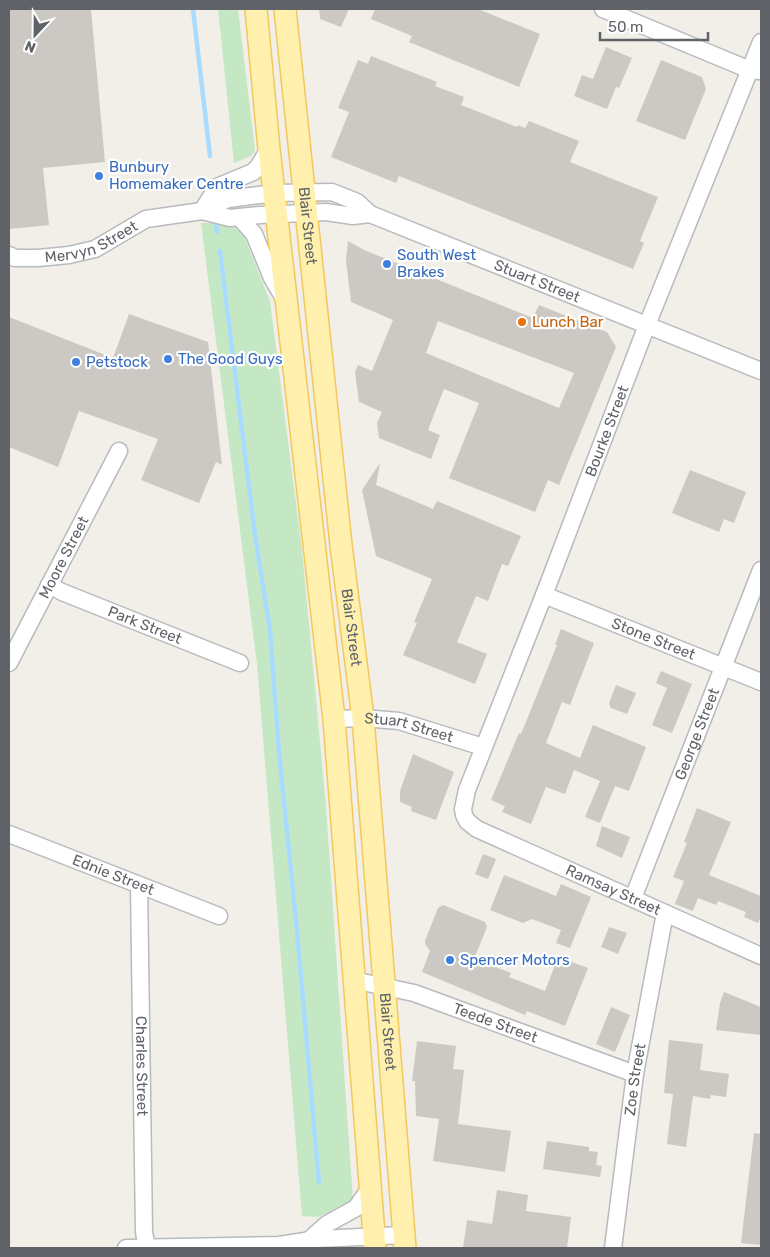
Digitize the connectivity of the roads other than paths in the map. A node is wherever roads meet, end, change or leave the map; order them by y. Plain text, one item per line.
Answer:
1 (256, 9) edge
2 (285, 9) edge
3 (603, 9) edge
4 (761, 42) edge
5 (756, 71) edge
6 (269, 148) junction
7 (303, 192) junction
8 (276, 204) junction
9 (202, 211) junction
10 (306, 213) junction
11 (370, 214) junction
12 (239, 217) junction
13 (9, 256) edge
14 (287, 304) junction
15 (647, 325) junction
16 (761, 370) edge
17 (118, 451) dead end
18 (761, 570) edge
19 (50, 585) junction
20 (544, 595) junction
21 (9, 663) edge
22 (240, 663) dead end
23 (723, 667) junction
24 (761, 682) edge
25 (363, 718) junction
26 (334, 719) junction
27 (483, 747) junction
28 (467, 821) joint
29 (9, 834) edge
30 (139, 885) junction
31 (633, 898) junction
32 (664, 913) junction
33 (219, 916) dead end
34 (761, 956) edge
35 (353, 980) junction
36 (383, 987) junction
37 (635, 1074) junction
38 (370, 1188) junction
39 (308, 1241) junction
40 (405, 1242) edge
41 (374, 1243) edge
42 (284, 1247) edge
43 (126, 1248) edge
44 (147, 1248) edge
45 (613, 1248) edge

1 - 6 main road, Blair Street
2 - 7 main road, Blair Street
3 - 5 street
4 - 5 street, Bourke Street
5 - 15 street, Bourke Street
6 - 8 main road, Blair Street
6 - 9 street
7 - 8 street, Mervyn Street
7 - 10 main road, Blair Street
7 - 11 street, Stuart Street
8 - 9 street, Mervyn Street
8 - 10 street, Mervyn Street
8 - 12 street, Mervyn Street
8 - 14 main road, Blair Street
9 - 12 street, Mervyn Street
9 - 13 street, Mervyn Street
10 - 11 street, Stuart Street
10 - 25 main road, Blair Street
11 - 15 street, Stuart Street
12 - 14 street
14 - 26 main road, Blair Street
15 - 16 street, Stuart Street
15 - 20 street, Bourke Street
17 - 19 street, Moore Street
18 - 23 street, George Street
19 - 21 street, Moore Street
19 - 22 street, Park Street
20 - 23 street, Stone Street
20 - 27 street, Bourke Street
23 - 24 street, Stone Street
23 - 31 street, George Street
25 - 26 street, Stuart Street
25 - 27 street, Stuart Street
25 - 36 main road, Blair Street
26 - 35 main road, Blair Street
27 - 28 street, Bourke Street
28 - 31 street, Ramsay Street
29 - 30 street, Ednie Street
30 - 33 street, Ednie Street
30 - 44 street, Charles Street
31 - 32 street, Ramsay Street
32 - 34 street, Ramsay Street
32 - 37 street, Zoe Street
35 - 36 street, Teede Street
35 - 38 main road, Blair Street
36 - 37 street, Teede Street
36 - 40 main road, Blair Street
37 - 45 street, Zoe Street
38 - 39 street
38 - 41 main road, Blair Street
39 - 41 street
39 - 42 street
40 - 41 street
42 - 44 street
43 - 44 street

